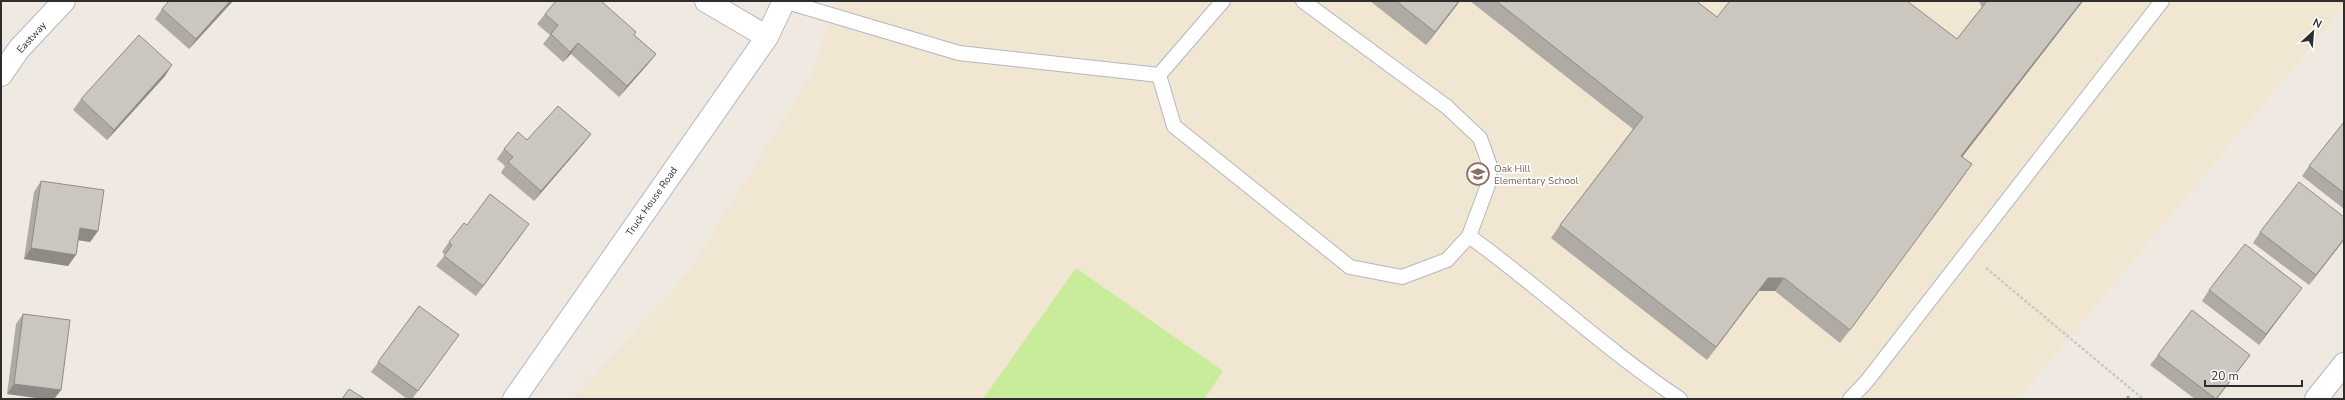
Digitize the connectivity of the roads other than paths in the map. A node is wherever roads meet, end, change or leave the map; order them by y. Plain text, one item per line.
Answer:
1 (64, 1) edge
2 (706, 1) edge
3 (784, 1) edge
4 (1223, 1) edge
5 (1303, 1) edge
6 (2162, 1) edge
7 (767, 37) junction
8 (1, 74) edge
9 (1159, 75) junction
10 (1469, 236) junction
11 (2344, 364) edge
12 (514, 399) edge
13 (1680, 399) edge
14 (1850, 399) edge
15 (2316, 399) edge

1 - 8 street, Eastway
2 - 7 street
3 - 7 street, Truck House Road
3 - 9 lane
4 - 9 lane
5 - 10 lane
6 - 14 lane
7 - 12 street, Truck House Road
9 - 10 lane
10 - 13 lane
11 - 15 street

